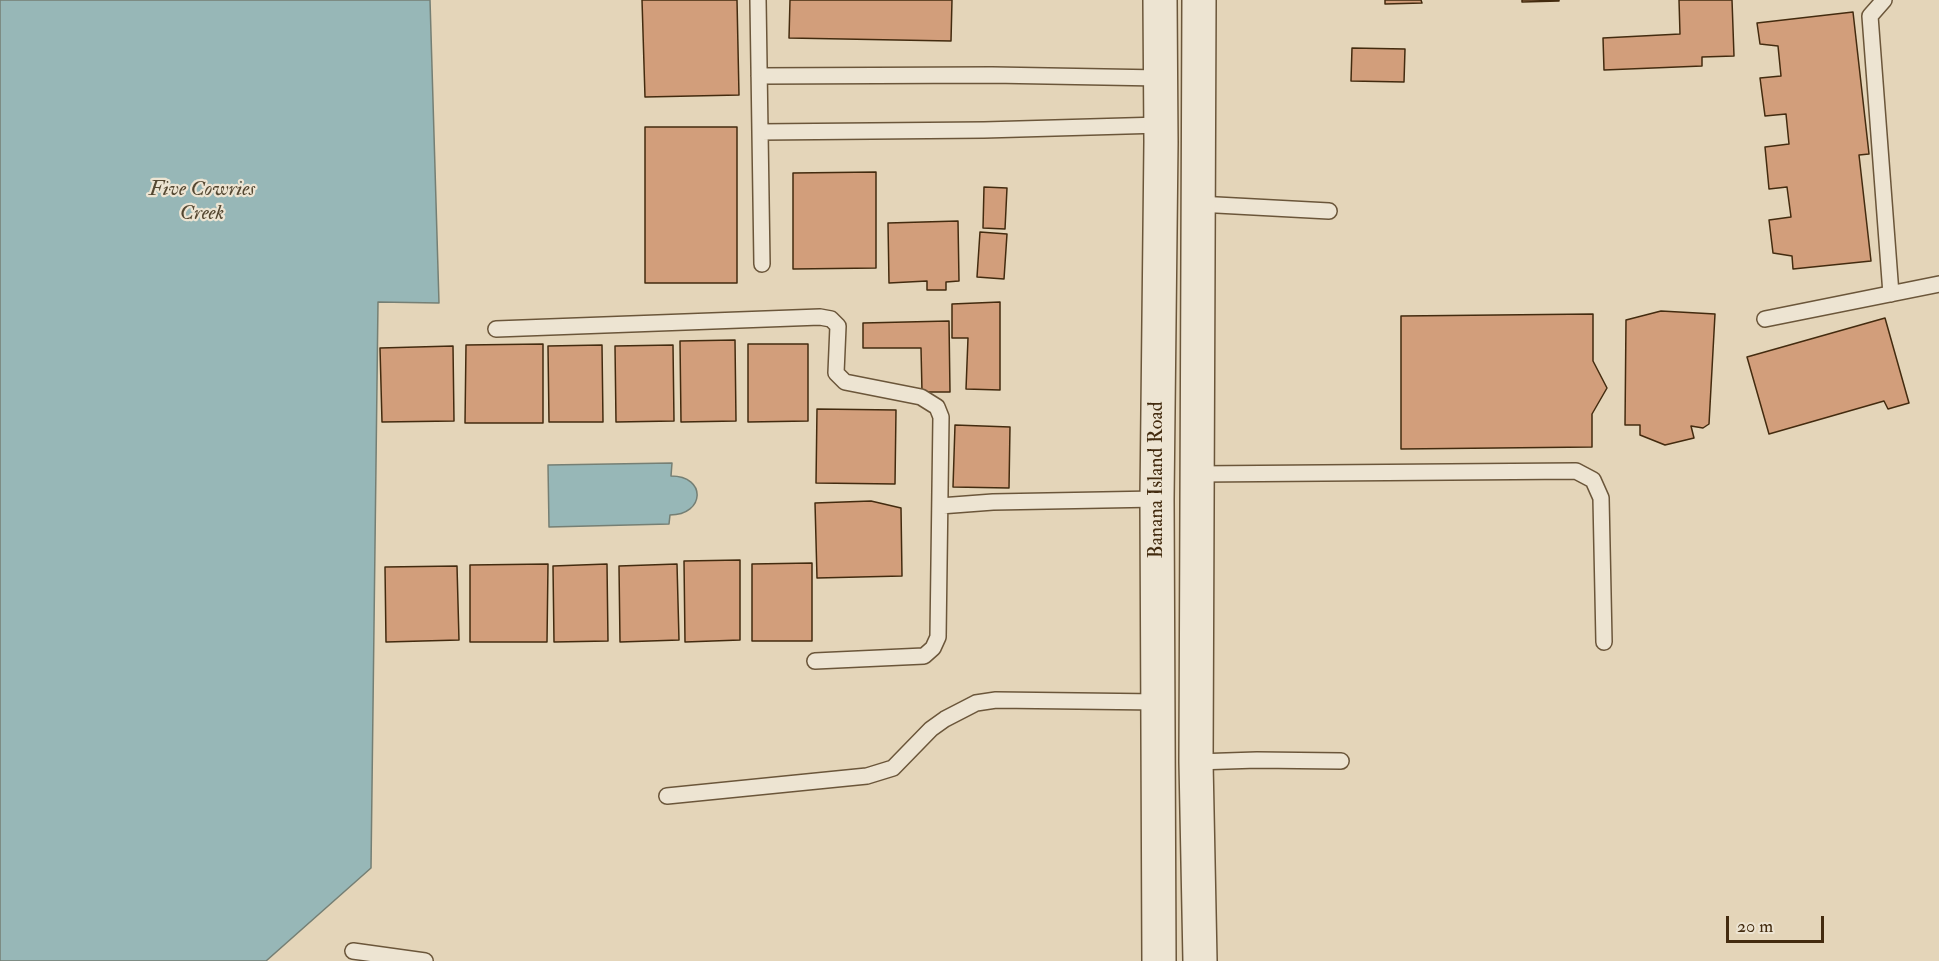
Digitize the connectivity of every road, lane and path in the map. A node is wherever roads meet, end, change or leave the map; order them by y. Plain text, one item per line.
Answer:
1 (759, 0) edge
2 (1160, 0) edge
3 (1199, 0) edge
4 (1884, 0) edge
5 (759, 76) junction
6 (1160, 78) junction
7 (1161, 125) junction
8 (760, 132) junction
9 (1198, 204) junction
10 (1329, 211) dead end
11 (762, 264) dead end
12 (1939, 284) edge
13 (1891, 294) junction
14 (1765, 319) dead end
15 (496, 328) dead end
16 (1197, 474) junction
17 (1156, 499) junction
18 (940, 506) junction
19 (1604, 642) dead end
20 (815, 662) dead end
21 (1159, 702) junction
22 (1341, 761) dead end
23 (1196, 762) junction
24 (667, 796) dead end
25 (353, 951) dead end
26 (425, 961) edge
27 (1159, 961) edge
28 (1200, 961) edge

1 - 5 lane
2 - 6 street, Banana Island Road
3 - 9 street, Banana Island Road
4 - 13 lane
5 - 6 lane
5 - 8 lane
6 - 7 street, Banana Island Road
7 - 8 lane
7 - 17 street, Banana Island Road
8 - 11 lane
9 - 10 lane
9 - 16 street, Banana Island Road
12 - 13 lane
13 - 14 lane
15 - 18 lane
16 - 19 lane
16 - 23 street, Banana Island Road
17 - 18 lane
17 - 21 street, Banana Island Road
18 - 20 lane
21 - 24 lane
21 - 27 street, Banana Island Road
22 - 23 lane
23 - 28 street, Banana Island Road
25 - 26 lane

